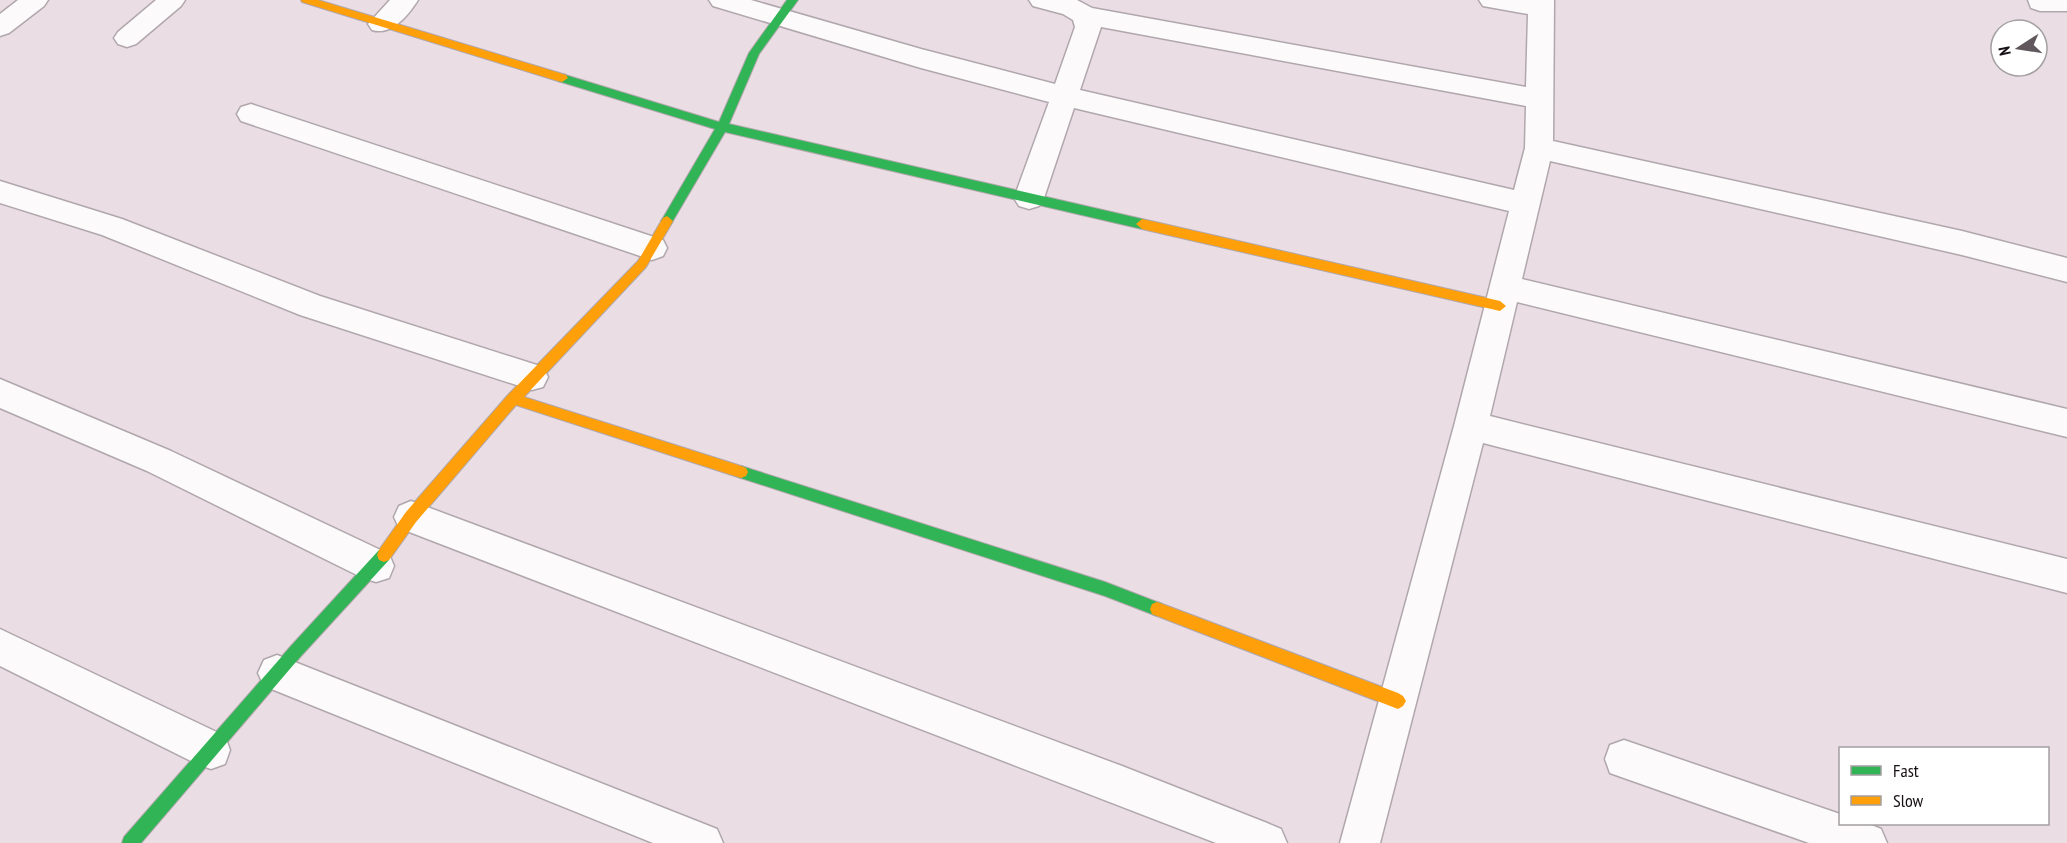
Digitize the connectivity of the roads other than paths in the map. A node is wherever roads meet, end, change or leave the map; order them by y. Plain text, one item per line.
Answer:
1 (35, 0) edge
2 (172, 0) edge
3 (306, 0) edge
4 (405, 0) edge
5 (722, 0) edge
6 (1042, 0) edge
7 (1492, 0) edge
8 (2040, 2) dead end
9 (2067, 2) edge
10 (1541, 4) edge
11 (786, 9) edge
12 (1084, 15) junction
13 (381, 24) junction
14 (0, 27) edge
15 (126, 38) dead end
16 (1064, 97) junction
17 (1540, 99) junction
18 (251, 114) dead end
19 (722, 127) junction
20 (1539, 148) junction
21 (0, 192) edge
22 (1029, 198) junction
23 (1525, 204) junction
24 (652, 248) junction
25 (2067, 270) edge
26 (1502, 297) junction
27 (523, 388) junction
28 (0, 393) edge
29 (2067, 423) edge
30 (1472, 426) junction
31 (411, 517) junction
32 (376, 566) junction
33 (2067, 576) edge
34 (0, 647) edge
35 (277, 673) junction
36 (1398, 701) junction
37 (211, 750) junction
38 (1624, 759) dead end
39 (130, 843) edge
40 (703, 843) edge
41 (1267, 843) edge
42 (1360, 843) edge
43 (1867, 843) edge

1 - 14 street
2 - 15 street
3 - 13 street
4 - 13 street
5 - 11 street
6 - 12 street
7 - 10 street
8 - 9 street
10 - 17 street
11 - 16 street
11 - 19 street
12 - 16 street
12 - 17 street
13 - 19 street
16 - 22 street
16 - 23 street
17 - 20 street
18 - 24 street
19 - 22 street
19 - 24 street
20 - 23 street
20 - 25 street
21 - 27 street
22 - 26 street
23 - 26 street
24 - 27 street
26 - 29 street
26 - 30 street
27 - 31 street
27 - 36 street
28 - 32 street
30 - 33 street
30 - 36 street
31 - 32 street
31 - 41 street
32 - 35 street
34 - 37 street
35 - 37 street
35 - 40 street
36 - 42 street
37 - 39 street
38 - 43 street

